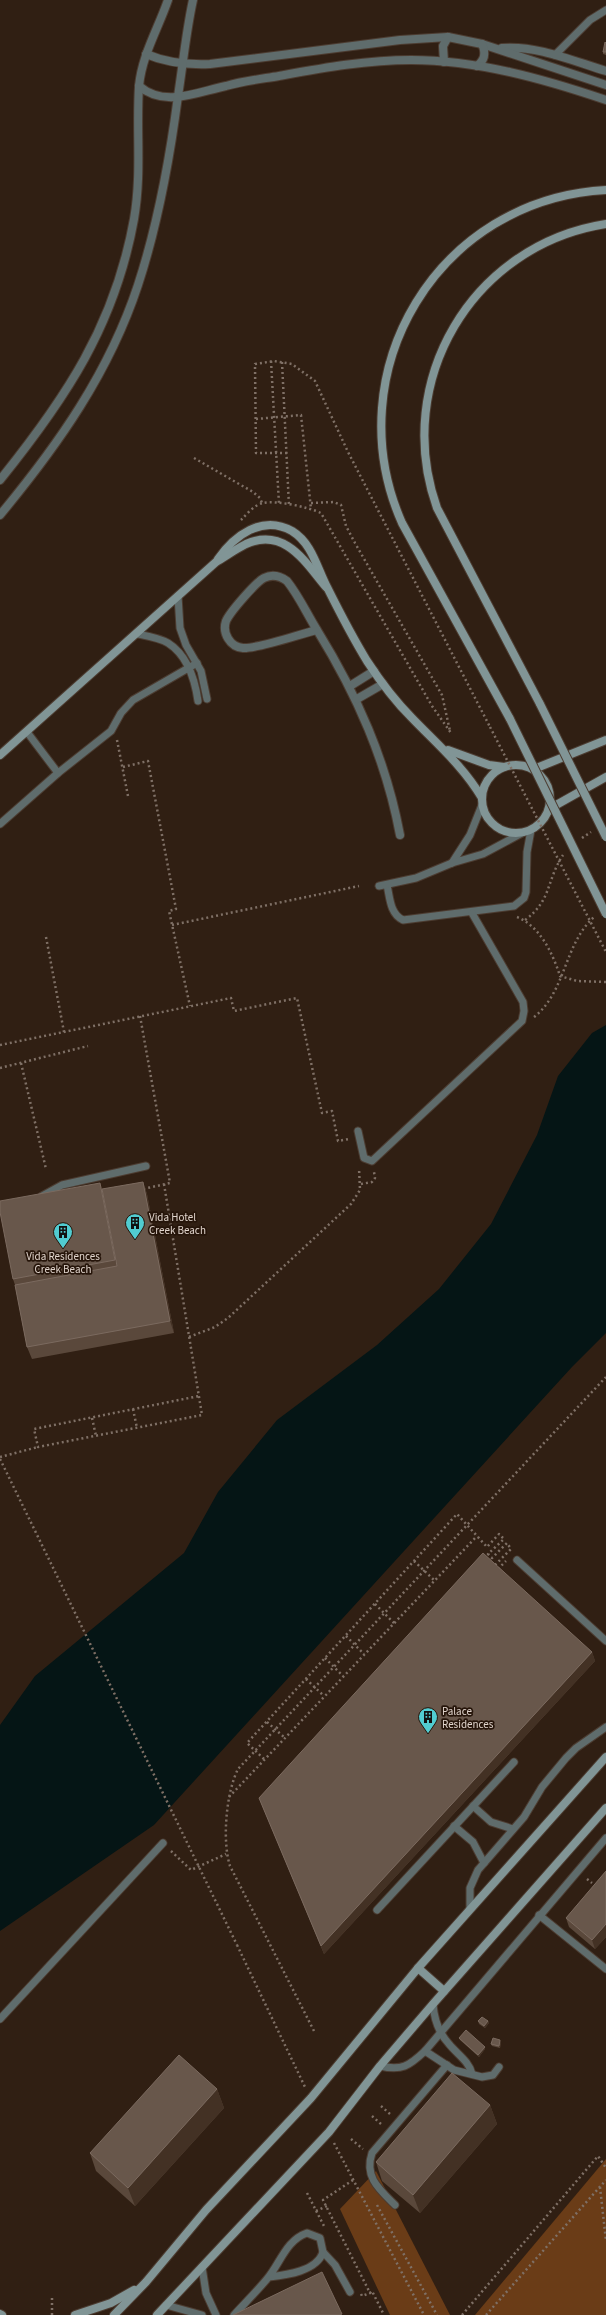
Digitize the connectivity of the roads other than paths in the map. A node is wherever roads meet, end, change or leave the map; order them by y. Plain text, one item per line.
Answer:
1 (168, 0) edge
2 (193, 0) edge
3 (606, 10) edge
4 (448, 37) junction
5 (482, 44) junction
6 (497, 49) junction
7 (146, 54) junction
8 (555, 55) junction
9 (444, 62) junction
10 (183, 64) junction
11 (477, 66) junction
12 (606, 71) edge
13 (606, 85) edge
14 (139, 86) junction
15 (178, 98) junction
16 (606, 100) edge
17 (606, 190) edge
18 (606, 224) edge
19 (0, 480) edge
20 (0, 515) edge
21 (216, 562) junction
22 (326, 587) junction
23 (178, 596) junction
24 (317, 630) junction
25 (138, 634) junction
26 (197, 663) junction
27 (188, 668) junction
28 (374, 671) junction
29 (383, 684) junction
30 (350, 686) junction
31 (357, 699) junction
32 (207, 700) dead end
33 (198, 701) dead end
34 (27, 732) junction
35 (606, 740) edge
36 (445, 749) junction
37 (0, 755) edge
38 (504, 767) junction
39 (534, 770) junction
40 (58, 773) junction
41 (606, 777) edge
42 (482, 801) junction
43 (549, 809) junction
44 (0, 824) edge
45 (528, 831) junction
46 (400, 835) dead end
47 (606, 836) edge
48 (452, 863) junction
49 (387, 884) junction
50 (379, 886) dead end
51 (472, 913) junction
52 (602, 914) edge
53 (358, 1131) dead end
54 (146, 1166) dead end
55 (34, 1201) edge
56 (517, 1560) road end
57 (606, 1641) edge
58 (606, 1727) edge
59 (606, 1757) edge
60 (514, 1762) dead end
61 (473, 1806) junction
62 (606, 1808) edge
63 (454, 1826) junction
64 (513, 1829) junction
65 (606, 1838) edge
66 (163, 1843) road end
67 (484, 1863) junction
68 (470, 1909) junction
69 (377, 1910) dead end
70 (539, 1914) junction
71 (418, 1968) junction
72 (606, 1969) edge
73 (444, 1991) junction
74 (433, 2004) junction
75 (0, 2019) edge
76 (440, 2032) junction
77 (425, 2051) junction
78 (447, 2065) junction
79 (380, 2066) junction
80 (499, 2067) dead end
81 (472, 2074) junction
82 (395, 2205) edge
83 (323, 2252) junction
84 (202, 2267) junction
85 (269, 2277) junction
86 (146, 2282) junction
87 (350, 2292) dead end
88 (166, 2305) junction
89 (75, 2315) edge
90 (114, 2315) edge
91 (157, 2315) edge
92 (202, 2315) edge
93 (216, 2315) edge
94 (234, 2315) edge

1 - 7 street
2 - 10 street
3 - 8 lane
4 - 5 street
4 - 9 street
4 - 10 street
5 - 6 street
5 - 11 street
6 - 8 street
6 - 13 street
7 - 10 street
7 - 14 street
8 - 12 street
9 - 11 street
9 - 15 street
10 - 15 street
11 - 16 street
14 - 15 street
14 - 19 street
15 - 20 street
17 - 52 street, bridge
18 - 47 street, bridge
21 - 22 street
21 - 22 street
21 - 23 street
22 - 28 street
23 - 25 street
23 - 26 lane
24 - 24 street
24 - 30 street
25 - 27 lane
25 - 34 street
26 - 27 lane
26 - 32 lane
27 - 33 lane
27 - 40 lane
28 - 29 street
28 - 30 street
29 - 31 street
29 - 36 street
30 - 31 street
31 - 46 street
34 - 37 street
34 - 40 lane
35 - 39 street
36 - 38 street
36 - 42 street
38 - 39 street
38 - 42 street
39 - 43 street
40 - 44 lane
41 - 43 street
42 - 45 street
42 - 48 lane
43 - 45 street
45 - 48 lane
45 - 51 lane
48 - 49 lane
49 - 50 lane
49 - 51 lane
51 - 53 lane
54 - 55 lane
56 - 57 lane
58 - 64 lane
59 - 68 street
60 - 61 lane
61 - 63 lane
61 - 64 lane
62 - 73 street
63 - 67 lane
63 - 69 lane
64 - 67 lane
65 - 70 lane
66 - 75 lane
67 - 68 lane
68 - 71 street
70 - 72 lane
70 - 76 lane
71 - 73 street
71 - 86 street
73 - 74 street
74 - 76 lane
74 - 79 street
76 - 77 lane
76 - 81 lane
77 - 78 lane
77 - 79 lane
78 - 81 lane
78 - 82 lane
79 - 84 street
80 - 81 lane
83 - 85 lane
83 - 85 lane
83 - 87 lane
84 - 88 street
84 - 93 lane
85 - 94 lane
86 - 89 street
86 - 90 street
88 - 91 street
88 - 92 lane

